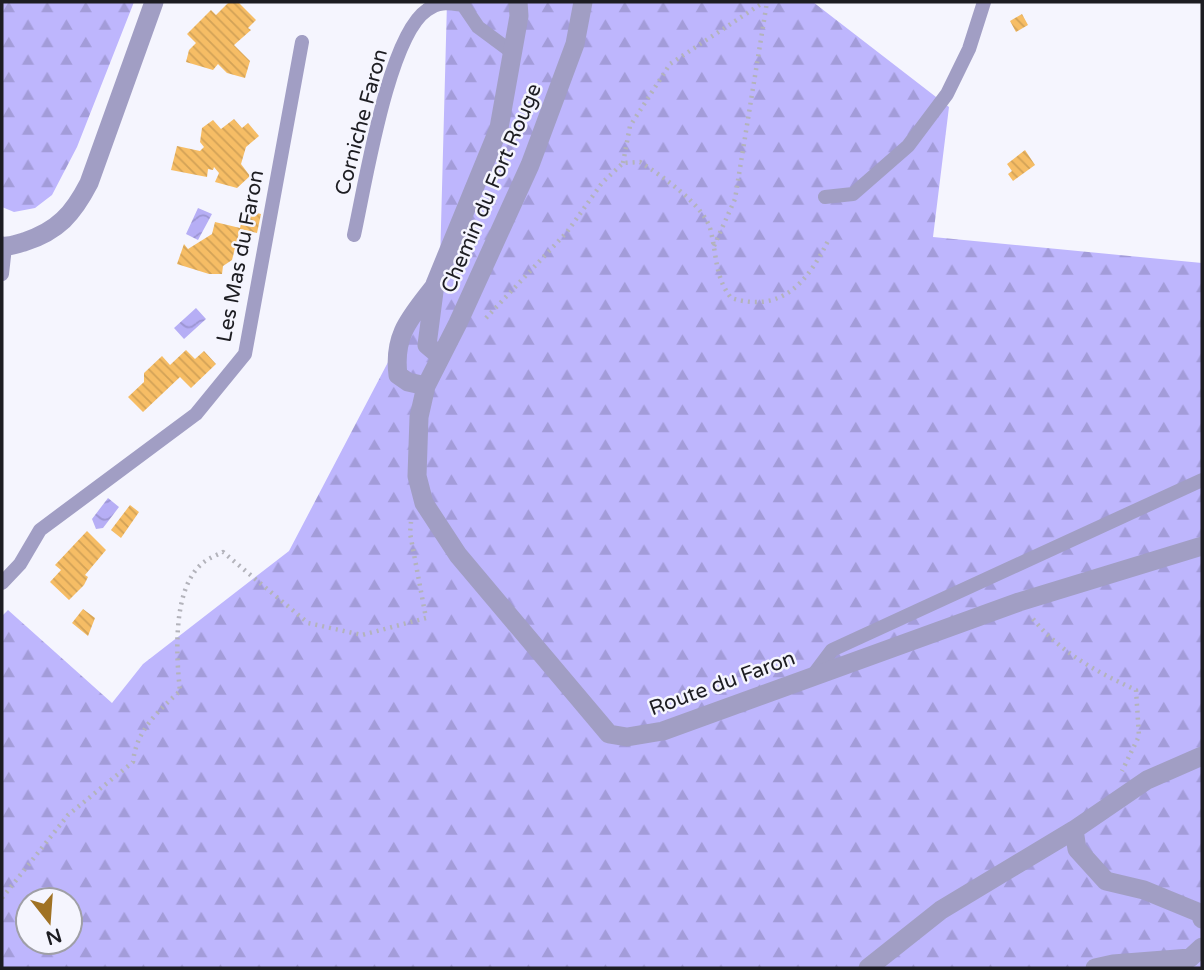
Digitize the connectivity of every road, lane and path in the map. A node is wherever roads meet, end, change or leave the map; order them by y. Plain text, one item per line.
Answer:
1 (153, 2) edge
2 (518, 2) edge
3 (583, 2) edge
4 (765, 2) edge
5 (984, 2) edge
6 (302, 42) dead end
7 (513, 53) junction
8 (623, 163) junction
9 (825, 197) dead end
10 (354, 235) dead end
11 (829, 239) dead end
12 (713, 246) junction
13 (4, 247) edge
14 (2, 274) edge
15 (435, 284) junction
16 (458, 323) junction
17 (440, 356) junction
18 (426, 386) junction
19 (417, 475) junction
20 (1202, 480) edge
21 (1202, 546) edge
22 (2, 583) edge
23 (1019, 602) junction
24 (814, 674) junction
25 (1202, 756) edge
26 (1121, 773) dead end
27 (1074, 830) junction
28 (2, 898) edge
29 (1202, 919) edge
30 (1202, 947) edge
31 (868, 968) edge
32 (1095, 968) edge

1 - 13 street
2 - 7 street
3 - 16 street, Chemin du Fort Rouge
4 - 8 path
4 - 12 path
5 - 9 lane
6 - 22 lane, Les Mas du Faron
7 - 10 lane, Corniche Faron
7 - 15 street
8 - 12 path
8 - 16 path
11 - 12 path
13 - 14 lane
15 - 17 street
15 - 18 street
16 - 17 street, Chemin du Fort Rouge
17 - 18 street, Chemin du Fort Rouge
18 - 19 street, Route du Faron
19 - 24 street, Route du Faron
19 - 28 path
20 - 24 lane
21 - 23 street, Route du Faron
23 - 24 street, Route du Faron
23 - 26 path
25 - 27 street
27 - 29 street
27 - 31 street
30 - 32 street

